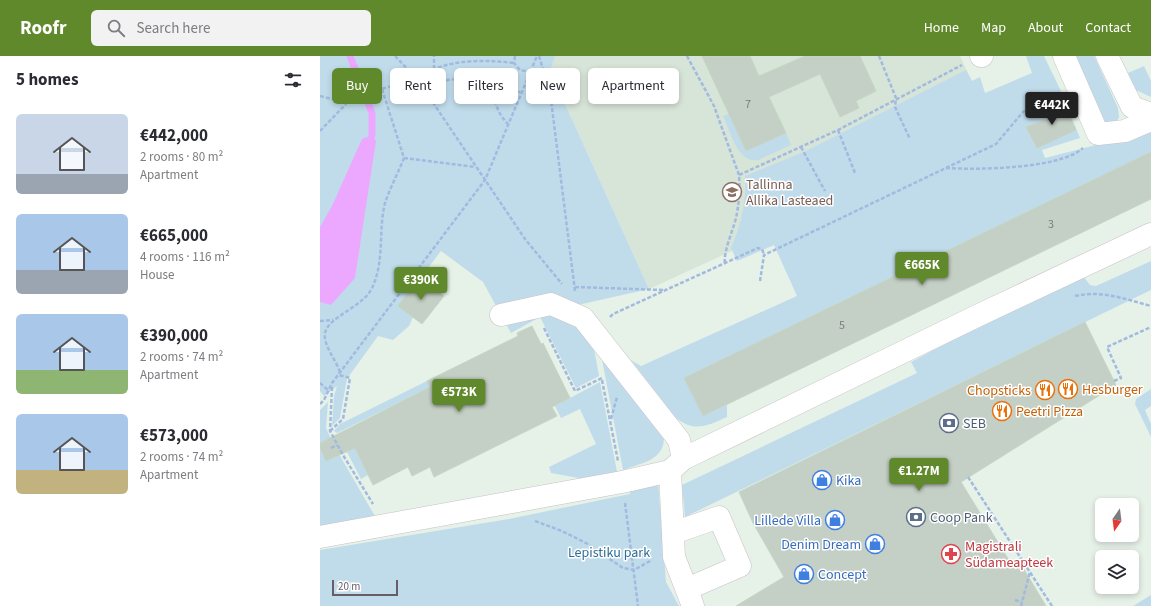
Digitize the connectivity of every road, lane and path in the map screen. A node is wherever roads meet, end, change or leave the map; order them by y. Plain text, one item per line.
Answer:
1 (395, 56) edge
2 (434, 56) edge
3 (515, 56) edge
4 (538, 56) edge
5 (687, 56) edge
6 (879, 56) edge
7 (982, 56) edge
8 (1064, 56) edge
9 (1107, 56) edge
10 (514, 63) junction
11 (406, 68) edge
12 (434, 68) edge
13 (439, 68) edge
14 (532, 68) edge
15 (526, 71) edge
16 (526, 82) edge
17 (390, 87) edge
18 (1078, 88) junction
19 (382, 89) joint
20 (518, 92) edge
21 (522, 93) junction
22 (320, 96) edge
23 (896, 98) junction
24 (332, 99) edge
25 (346, 104) edge
26 (433, 104) edge
27 (495, 104) edge
28 (1151, 114) edge
29 (1151, 120) edge
30 (508, 124) junction
31 (838, 130) junction
32 (320, 131) edge
33 (1098, 134) junction
34 (910, 139) dead end
35 (801, 147) junction
36 (404, 158) junction
37 (476, 167) junction
38 (945, 168) junction
39 (855, 173) dead end
40 (739, 175) junction
41 (485, 180) junction
42 (825, 191) dead end
43 (1151, 234) edge
44 (764, 255) junction
45 (725, 263) junction
46 (760, 281) dead end
47 (564, 286) dead end
48 (575, 287) junction
49 (664, 290) junction
50 (1073, 296) dead end
51 (1151, 306) edge
52 (534, 307) junction
53 (501, 315) dead end
54 (583, 318) junction
55 (334, 320) junction
56 (320, 321) edge
57 (606, 323) dead end
58 (1151, 327) edge
59 (600, 371) dead end
60 (340, 374) junction
61 (602, 378) junction
62 (1114, 381) dead end
63 (320, 383) edge
64 (332, 383) junction
65 (329, 391) junction
66 (320, 404) edge
67 (330, 431) junction
68 (337, 445) junction
69 (331, 448) dead end
70 (676, 465) junction
71 (968, 477) dead end
72 (622, 482) junction
73 (533, 520) dead end
74 (386, 525) junction
75 (673, 533) junction
76 (320, 537) edge
77 (674, 557) junction
78 (634, 570) junction
79 (1030, 572) junction
80 (690, 598) edge
81 (1015, 600) dead end
82 (1022, 602) junction
83 (638, 606) edge
84 (1021, 606) edge
85 (1052, 606) edge

1 - 11 path
2 - 12 path
3 - 10 path
4 - 14 path
4 - 48 path
5 - 40 path
6 - 23 path
7 - 23 path
8 - 18 street
9 - 28 street
10 - 13 path
10 - 15 path
16 - 21 path
17 - 19 path
18 - 33 street
18 - 38 path
19 - 36 path
20 - 21 path
21 - 30 path
22 - 24 path
23 - 31 path
23 - 34 path
25 - 32 path
26 - 37 path
27 - 30 path
29 - 33 street
30 - 41 path
31 - 35 path
31 - 39 path
33 - 38 path
35 - 40 path
35 - 42 path
36 - 37 path
36 - 55 path
37 - 41 path
38 - 44 path
40 - 45 path
41 - 47 path
41 - 60 path
43 - 70 street
44 - 45 path
44 - 46 path
45 - 49 path
48 - 49 path
48 - 54 path
49 - 57 path
50 - 51 path
52 - 53 street
52 - 54 street
52 - 61 path
54 - 70 street
55 - 56 path
55 - 60 path
58 - 62 path
59 - 61 path
60 - 64 path
60 - 67 path
61 - 72 path
63 - 65 path
64 - 65 path
64 - 67 path
65 - 66 path
67 - 68 path
68 - 69 path
68 - 74 path
70 - 72 street
70 - 75 street
71 - 79 path
72 - 74 street
72 - 78 path
73 - 78 path
74 - 76 street
75 - 77 street
75 - 80 street
77 - 78 path
77 - 80 street
78 - 83 path
79 - 82 path
79 - 85 path
81 - 82 path
82 - 84 path

